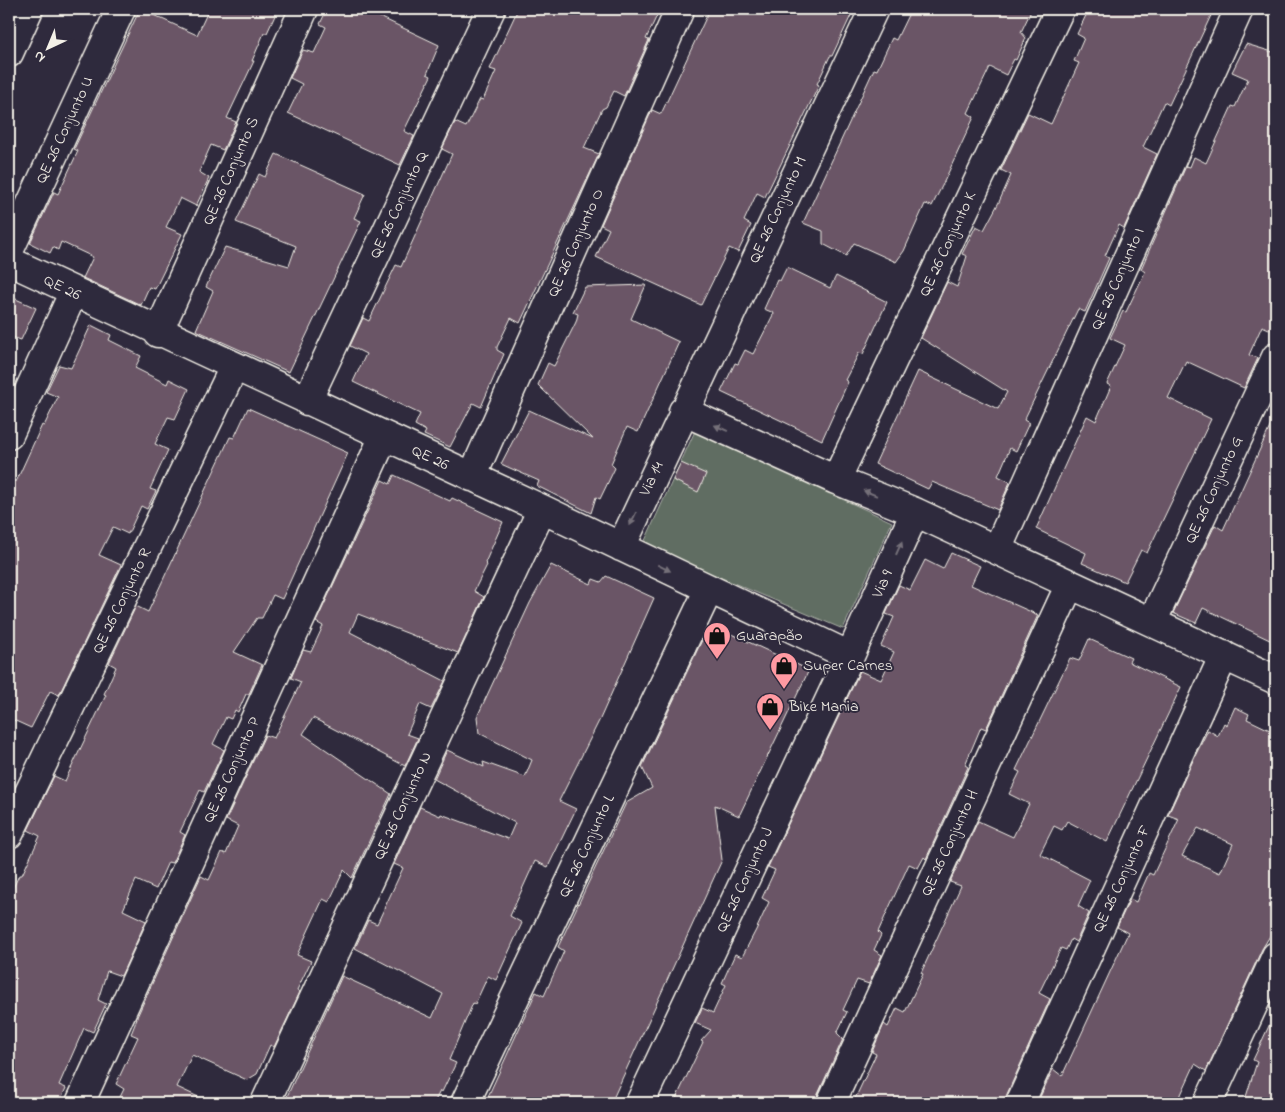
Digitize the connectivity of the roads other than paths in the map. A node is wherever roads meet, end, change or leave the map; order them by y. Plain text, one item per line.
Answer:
1 (29, 9) edge
2 (121, 9) edge
3 (304, 9) edge
4 (491, 9) edge
5 (680, 9) edge
6 (874, 9) edge
7 (1060, 9) edge
8 (1239, 9) edge
9 (9, 53) edge
10 (9, 251) edge
11 (9, 262) edge
12 (73, 293) junction
13 (158, 333) junction
14 (1276, 357) edge
15 (234, 367) junction
16 (307, 401) junction
17 (683, 411) junction
18 (9, 434) edge
19 (384, 436) junction
20 (472, 478) junction
21 (836, 480) junction
22 (542, 509) junction
23 (915, 512) junction
24 (620, 547) junction
25 (997, 550) junction
26 (1070, 584) junction
27 (709, 590) junction
28 (1152, 622) junction
29 (1224, 655) junction
30 (850, 656) junction
31 (1276, 680) edge
32 (9, 834) edge
33 (1276, 956) edge
34 (80, 1103) edge
35 (265, 1103) edge
36 (465, 1103) edge
37 (640, 1103) edge
38 (831, 1103) edge
39 (1020, 1103) edge
40 (1208, 1103) edge

1 - 9 street
2 - 10 street, QE 26 Conjunto U
3 - 13 street, QE 26 Conjunto S
4 - 16 street, QE 26 Conjunto Q
5 - 20 street, QE 26 Conjunto O
6 - 17 street, QE 26 Conjunto M
7 - 21 street, QE 26 Conjunto K
8 - 25 street, QE 26 Conjunto I
11 - 12 street, QE 26
12 - 13 street, QE 26
12 - 18 street
13 - 15 street, QE 26
14 - 28 street, QE 26 Conjunto G
15 - 16 street, QE 26
15 - 32 street, QE 26 Conjunto R
16 - 19 street, QE 26
21 -> 17 street
17 -> 24 street, Via 14
19 - 20 street, QE 26
19 - 34 street, QE 26 Conjunto P
20 - 22 street, QE 26
23 -> 21 street
22 - 24 street, QE 26
22 - 35 street, QE 26 Conjunto N
23 - 25 street
30 -> 23 street, Via 9
24 -> 27 street, QE 26
25 - 26 street
26 - 28 street
26 - 38 street, QE 26 Conjunto H
27 - 30 street, QE 26
27 - 36 street, QE 26 Conjunto L
28 - 29 street
29 - 31 street
29 - 39 street, QE 26 Conjunto F
30 - 37 street, QE 26 Conjunto J
33 - 40 street

